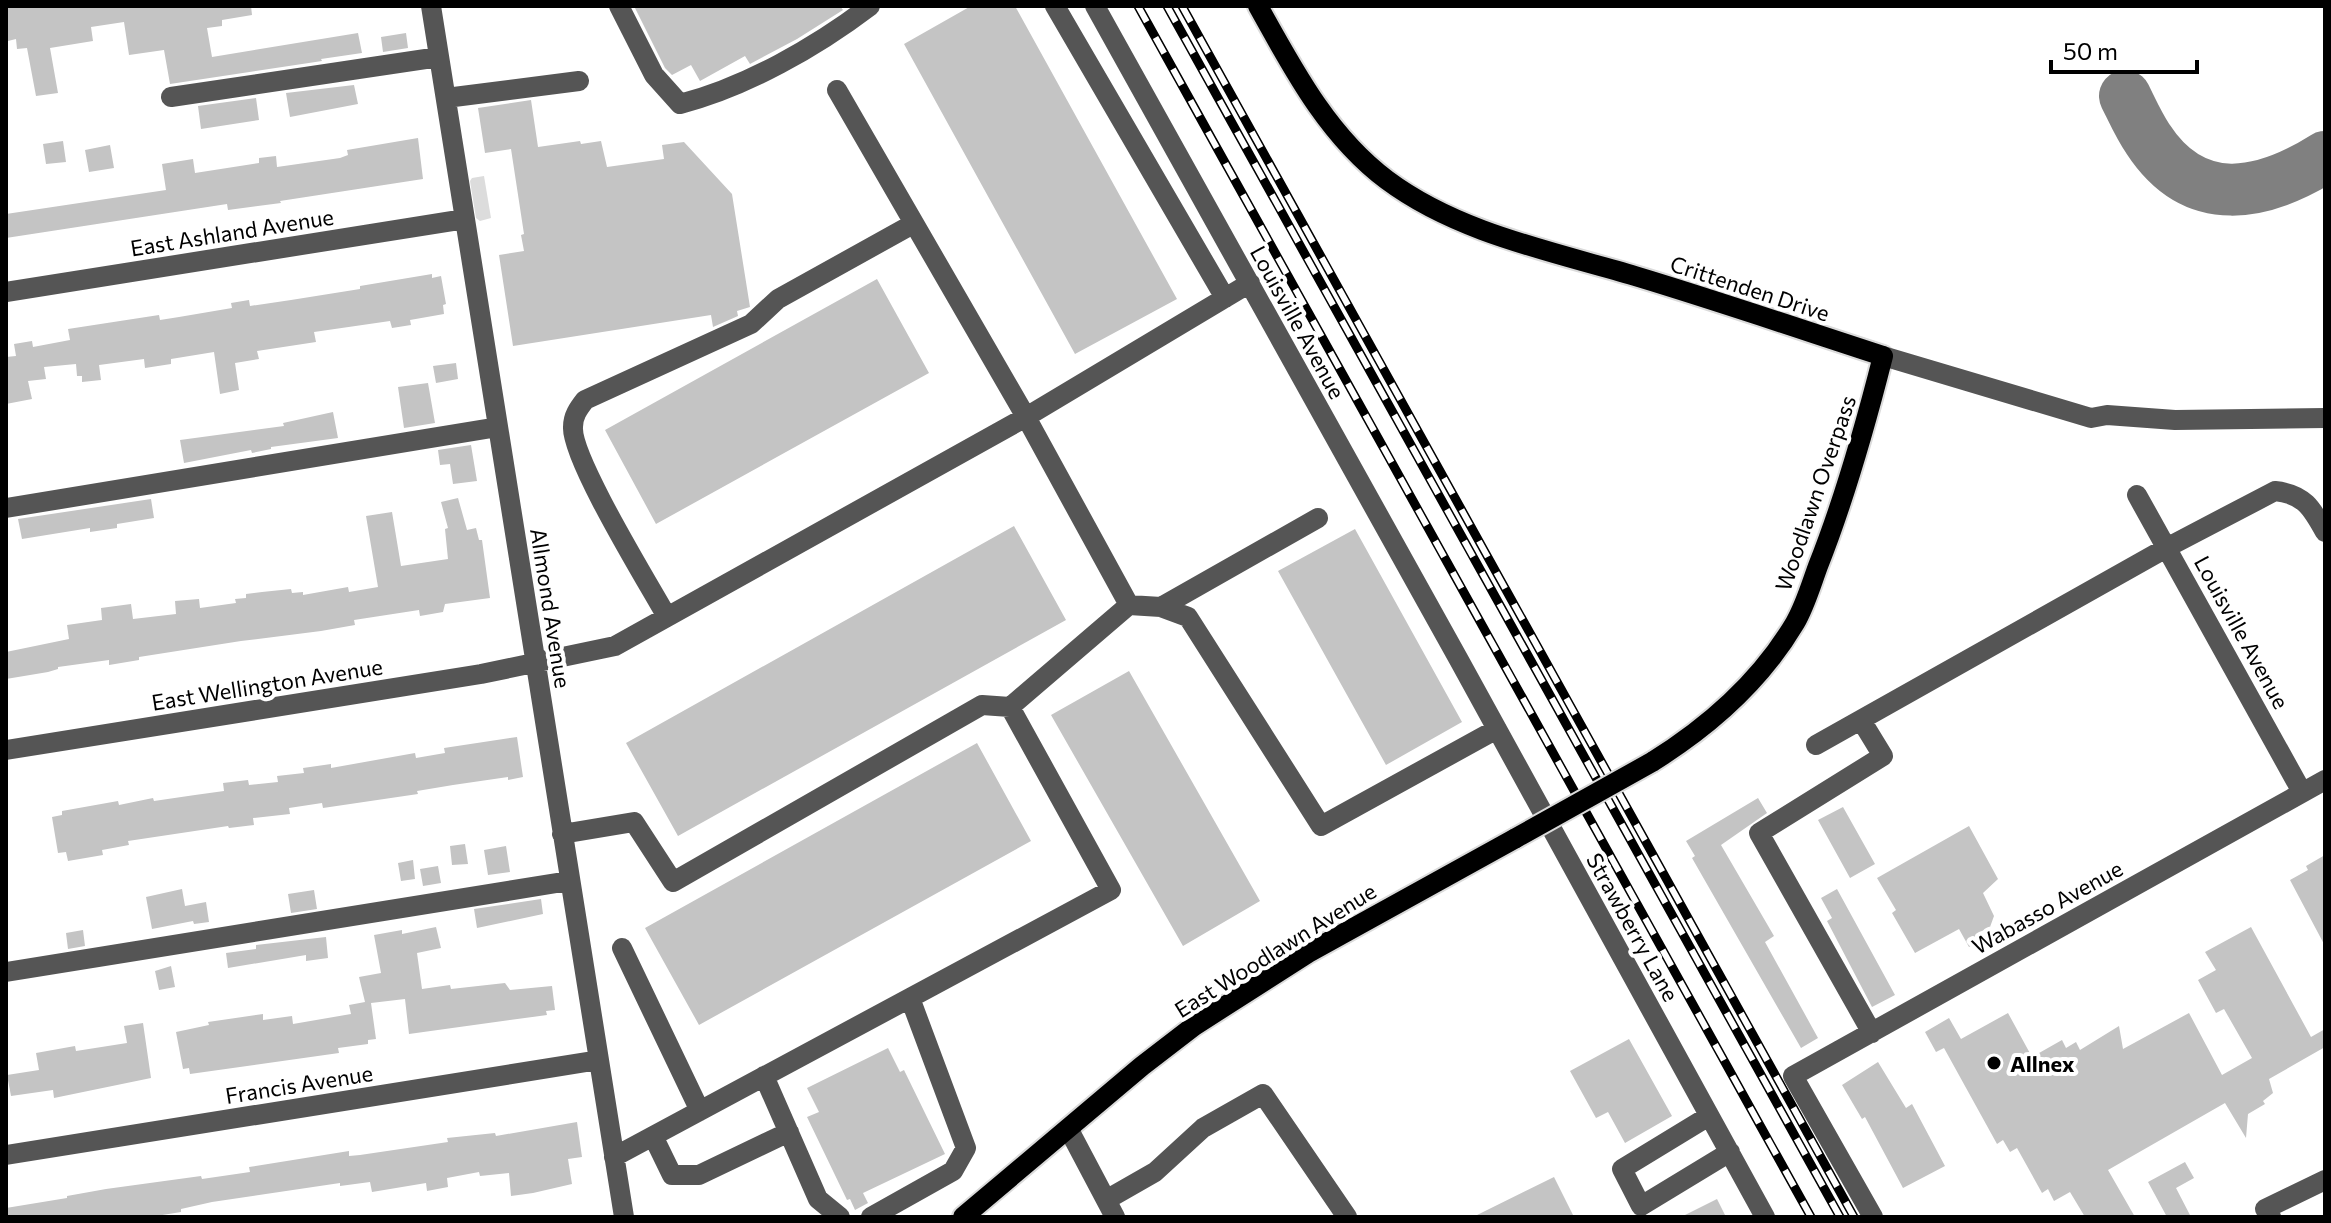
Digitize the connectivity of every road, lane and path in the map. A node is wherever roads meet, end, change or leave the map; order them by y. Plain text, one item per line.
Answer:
1 (431, 6) edge
2 (619, 6) edge
3 (870, 6) edge
4 (1055, 6) edge
5 (1095, 6) edge
6 (1258, 6) edge
7 (439, 57) junction
8 (579, 81) dead end
9 (837, 90) dead end
10 (171, 97) dead end
11 (446, 98) junction
12 (465, 219) junction
13 (913, 224) junction
14 (1250, 283) junction
15 (6, 292) edge
16 (1225, 298) junction
17 (1883, 356) junction
18 (1026, 417) junction
19 (2325, 418) edge
20 (498, 427) junction
21 (2137, 495) dead end
22 (6, 508) edge
23 (1318, 518) dead end
24 (2325, 532) edge
25 (2168, 547) junction
26 (1129, 605) junction
27 (1161, 607) junction
28 (667, 617) junction
29 (1459, 660) joint
30 (535, 662) junction
31 (1010, 707) junction
32 (1861, 720) junction
33 (1497, 729) junction
34 (1816, 745) dead end
35 (6, 750) edge
36 (2325, 780) edge
37 (2302, 792) junction
38 (562, 834) junction
39 (1516, 838) joint
40 (569, 881) junction
41 (622, 948) dead end
42 (6, 972) edge
43 (910, 998) junction
44 (1872, 1033) junction
45 (599, 1060) junction
46 (764, 1076) junction
47 (700, 1111) junction
48 (1709, 1116) junction
49 (1069, 1130) junction
50 (789, 1132) junction
51 (653, 1136) junction
52 (1730, 1152) junction
53 (6, 1155) edge
54 (614, 1157) junction
55 (2325, 1180) edge
56 (1110, 1208) edge
57 (624, 1217) edge
58 (840, 1217) edge
59 (871, 1217) edge
60 (963, 1217) edge
61 (1347, 1217) edge
62 (1765, 1217) edge
63 (1873, 1217) edge
64 (2271, 1217) edge

1 - 7 street, Allmond Avenue
2 - 3 street
4 - 16 street
5 - 14 street, Louisville Avenue
6 - 17 main road, Crittenden Drive
7 - 10 street
7 - 11 street, Allmond Avenue
8 - 11 street
9 - 13 street
11 - 12 street, Allmond Avenue
12 - 15 street, East Ashland Avenue
12 - 20 street, Allmond Avenue
13 - 18 street
13 - 28 street
14 - 16 street, East Wellington Avenue
14 - 29 street, Louisville Avenue
16 - 18 street, East Wellington Avenue
17 - 19 street, Crittenden Drive
17 - 39 main road, Woodlawn Overpass, bridge
18 - 26 street
18 - 28 street, East Wellington Avenue
20 - 22 street
20 - 30 street, Allmond Avenue
21 - 25 street, Louisville Avenue
23 - 27 street
24 - 25 street
25 - 32 street
25 - 37 street, Louisville Avenue
26 - 27 street
26 - 31 street
27 - 33 street
28 - 30 street, East Wellington Avenue
29 - 33 street, Strawberry Lane
30 - 35 street, East Wellington Avenue
30 - 38 street, Allmond Avenue
31 - 38 street
31 - 43 street
32 - 34 street
32 - 44 street
33 - 48 street, Strawberry Lane
36 - 37 street, Wabasso Avenue
37 - 44 street, Wabasso Avenue
38 - 40 street, Allmond Avenue
39 - 49 main road, East Woodlawn Avenue
40 - 42 street
40 - 45 street, Allmond Avenue
41 - 47 street
43 - 46 street
43 - 59 street
44 - 63 street, Wabasso Avenue
45 - 53 street, Francis Avenue
45 - 54 street, Allmond Avenue
46 - 47 street
46 - 50 street
47 - 51 street
48 - 52 street, Strawberry Lane
48 - 52 street
49 - 56 street
49 - 60 main road, East Woodlawn Avenue
50 - 51 street
50 - 58 street
51 - 54 street
52 - 62 street, Strawberry Lane
54 - 57 street, Allmond Avenue
55 - 64 street
56 - 61 street

